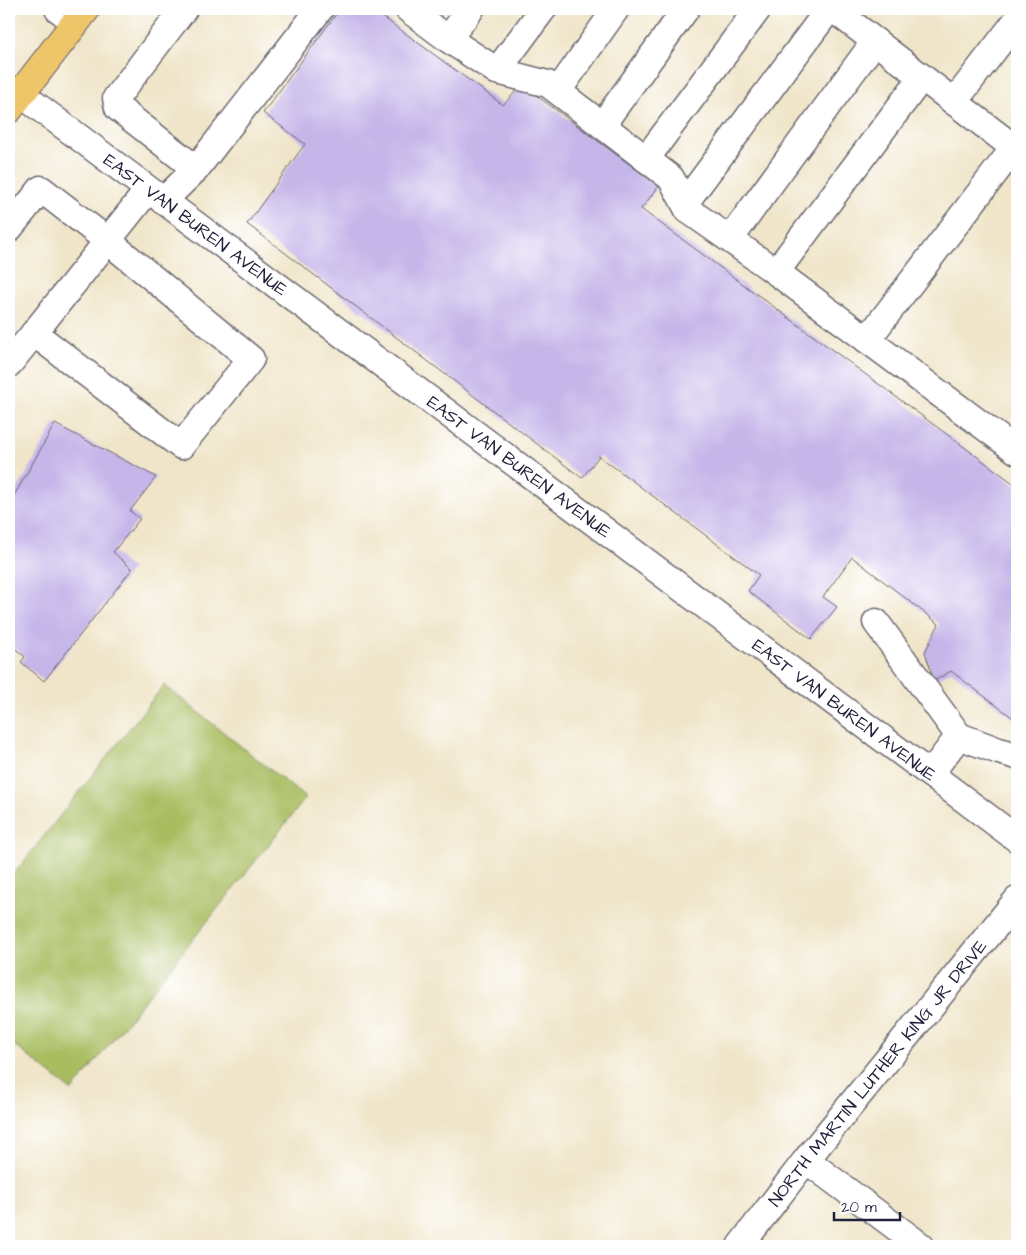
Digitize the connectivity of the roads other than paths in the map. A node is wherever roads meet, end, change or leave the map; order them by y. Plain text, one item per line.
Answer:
1 (184, 9) edge
2 (320, 9) edge
3 (408, 9) edge
4 (471, 9) edge
5 (543, 9) edge
6 (616, 9) edge
7 (686, 9) edge
8 (758, 9) edge
9 (841, 12) edge
10 (73, 13) edge
11 (1017, 20) edge
12 (448, 39) junction
13 (875, 41) junction
14 (498, 70) junction
15 (922, 77) junction
16 (558, 92) junction
17 (15, 102) edge
18 (954, 102) junction
19 (602, 125) junction
20 (1016, 149) edge
21 (646, 159) junction
22 (196, 170) junction
23 (155, 195) junction
24 (685, 203) junction
25 (9, 229) edge
26 (730, 239) junction
27 (108, 241) junction
28 (776, 272) junction
29 (34, 333) junction
30 (868, 340) junction
31 (9, 364) edge
32 (1017, 451) edge
33 (876, 622) dead end
34 (959, 736) junction
35 (1017, 756) edge
36 (930, 774) junction
37 (1017, 839) edge
38 (1017, 900) edge
39 (806, 1160) junction
40 (740, 1246) edge
41 (921, 1246) edge

1 - 22 street
2 - 22 street
3 - 12 street
4 - 12 street
5 - 14 street
6 - 16 street
7 - 19 street
8 - 21 street
9 - 13 street
9 - 24 street
10 - 17 main road
11 - 18 street
12 - 14 street
13 - 15 street
13 - 26 street
14 - 16 street
15 - 18 street
15 - 28 street
16 - 19 street
17 - 23 street, EAST VAN BUREN AVENUE
18 - 20 street
19 - 21 street
20 - 30 street
21 - 24 street
22 - 23 street
23 - 27 street
23 - 36 street, EAST VAN BUREN AVENUE
24 - 26 street
25 - 27 street
26 - 28 street
27 - 29 street
27 - 29 street
28 - 30 street
29 - 31 street
30 - 32 street
33 - 34 street
34 - 35 street
34 - 36 street
36 - 37 street, EAST VAN BUREN AVENUE
38 - 39 street, NORTH MARTIN LUTHER KING JR DRIVE
39 - 40 street, NORTH MARTIN LUTHER KING JR DRIVE
39 - 41 street

